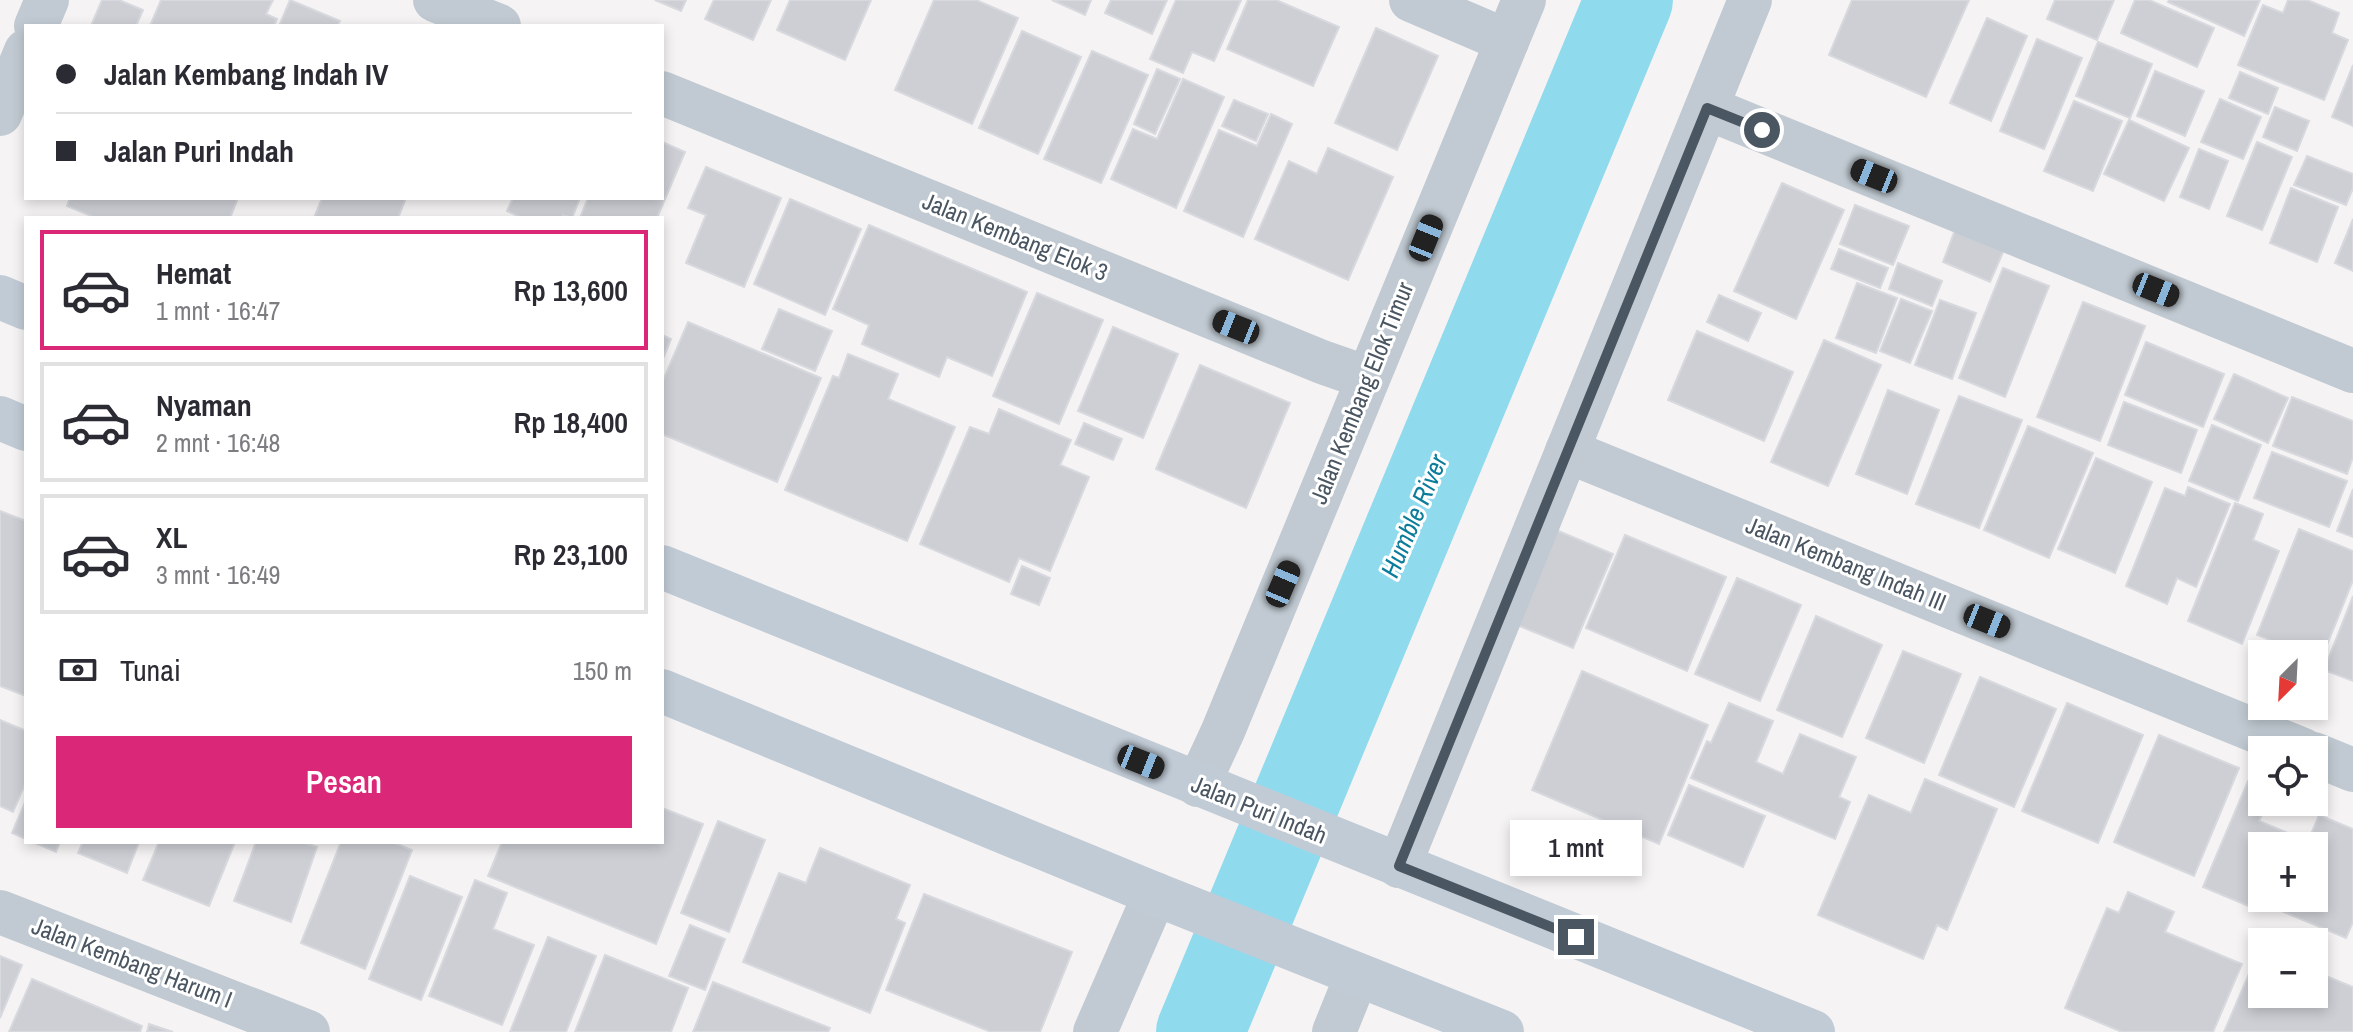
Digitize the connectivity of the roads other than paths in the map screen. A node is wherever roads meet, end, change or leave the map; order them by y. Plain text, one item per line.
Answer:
1 (47, 0) edge
2 (435, 0) edge
3 (1411, 0) edge
4 (1524, 0) edge
5 (1750, 0) edge
6 (37, 24) edge
7 (494, 24) edge
8 (1507, 41) junction
9 (24, 56) edge
10 (664, 94) edge
11 (1707, 108) junction
12 (0, 114) edge
13 (0, 297) edge
14 (24, 307) edge
15 (2353, 371) edge
16 (1368, 378) junction
17 (0, 418) edge
18 (24, 428) edge
19 (1567, 451) junction
20 (664, 568) edge
21 (664, 692) edge
22 (2269, 736) edge
23 (2328, 760) edge
24 (2353, 770) edge
25 (1209, 790) junction
26 (1380, 858) junction
27 (1166, 899) junction
28 (0, 912) edge
29 (1340, 968) junction
30 (308, 1032) edge
31 (1095, 1032) edge
32 (1334, 1032) edge
33 (1502, 1032) edge
34 (1813, 1032) edge

1 - 6 street
2 - 7 street
3 - 8 street
4 - 8 street, Jalan Kembang Elok Timur
5 - 11 street
8 - 16 street, Jalan Kembang Elok Timur
9 - 12 street
10 - 16 street, Jalan Kembang Elok 3
11 - 15 street
11 - 19 street
13 - 14 main road
16 - 25 street, Jalan Kembang Elok Timur
17 - 18 main road
19 - 22 street, Jalan Kembang Indah III
19 - 26 street
20 - 25 main road, Jalan Puri Indah
21 - 27 main road
23 - 24 street
25 - 26 main road, Jalan Puri Indah
26 - 34 main road, Jalan Puri Indah
27 - 29 main road
27 - 31 street
28 - 30 street, Jalan Kembang Harum I
29 - 32 street
29 - 33 main road

